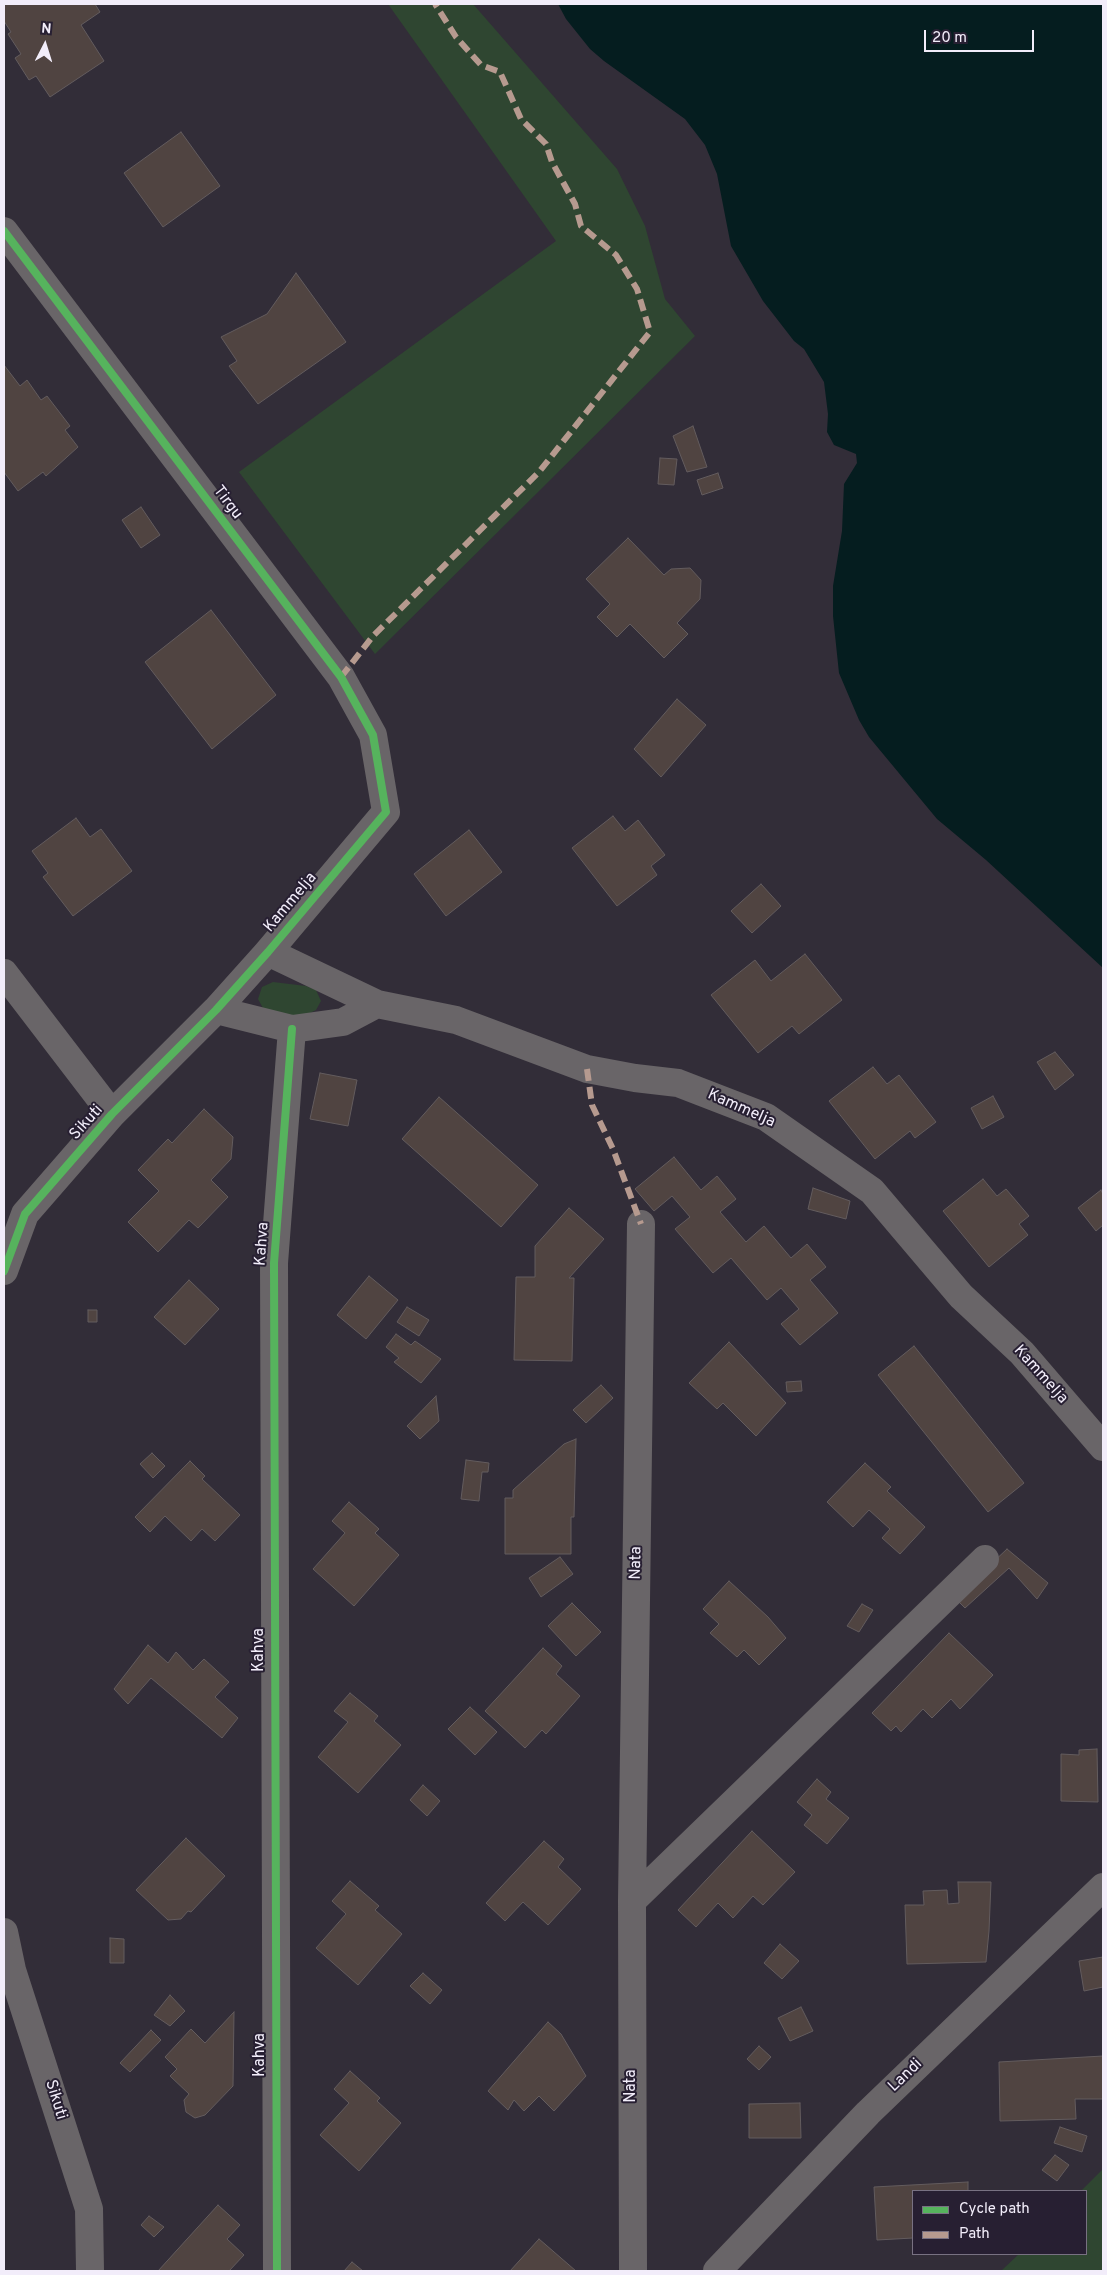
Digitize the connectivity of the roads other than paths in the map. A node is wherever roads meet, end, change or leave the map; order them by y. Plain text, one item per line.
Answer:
1 (4, 231) edge
2 (386, 812) joint
3 (268, 952) junction
4 (4, 973) edge
5 (377, 1004) junction
6 (216, 1010) junction
7 (292, 1029) junction
8 (112, 1114) junction
9 (642, 1224) dead end
10 (4, 1271) edge
11 (1103, 1447) edge
12 (985, 1559) dead end
13 (1103, 1888) edge
14 (632, 1901) junction
15 (4, 1932) edge
16 (90, 2271) edge
17 (277, 2271) edge
18 (632, 2271) edge
19 (717, 2271) edge

1 - 2 street, Tirgu
2 - 3 street, Kammelja
3 - 5 street, Kammelja
3 - 6 street, Kammelja
4 - 8 street, Sikuti
5 - 7 street
5 - 11 street, Kammelja
6 - 7 street
6 - 8 street, Sikuti
7 - 17 street, Kahva
8 - 10 street, Sikuti
9 - 14 street, Nata
12 - 14 street
13 - 19 street, Landi
14 - 18 street, Nata
15 - 16 street, Sikuti

